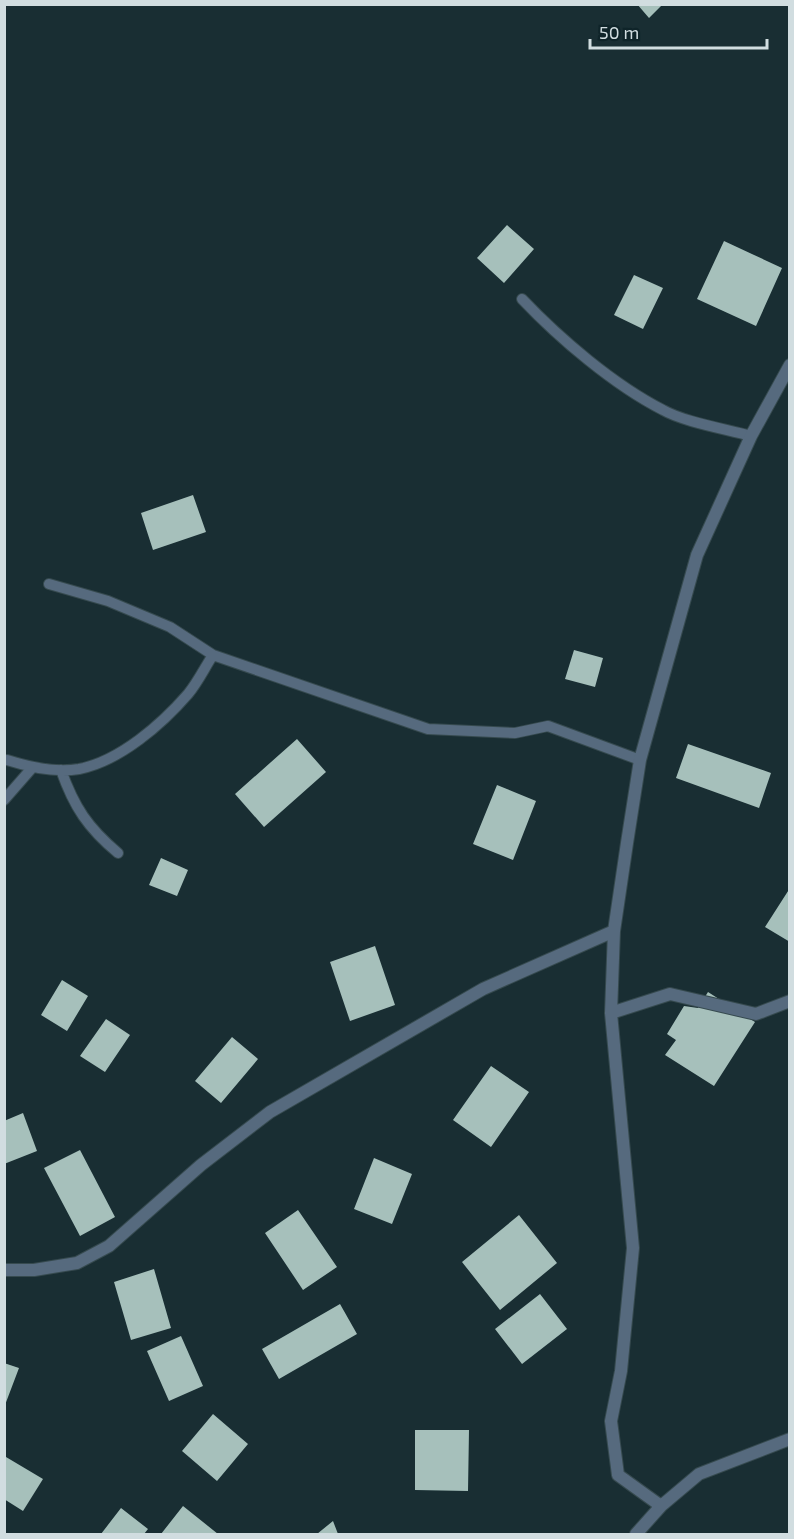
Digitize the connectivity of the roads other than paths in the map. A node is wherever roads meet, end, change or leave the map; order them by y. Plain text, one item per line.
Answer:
1 (522, 299) dead end
2 (789, 365) edge
3 (751, 436) junction
4 (49, 584) dead end
5 (213, 655) junction
6 (6, 760) dead end
7 (640, 760) junction
8 (32, 768) junction
9 (61, 770) junction
10 (4, 800) edge
11 (118, 853) dead end
12 (614, 931) junction
13 (789, 1001) edge
14 (611, 1013) junction
15 (4, 1270) edge
16 (789, 1439) edge
17 (661, 1506) junction
18 (636, 1534) edge

1 - 3 lane
2 - 3 street
3 - 7 street
4 - 5 lane
5 - 7 lane
5 - 9 lane
6 - 8 lane
7 - 12 street
8 - 9 lane
8 - 10 lane
9 - 11 lane
12 - 14 street
12 - 15 street
13 - 14 street
14 - 17 street
16 - 17 street
17 - 18 street

